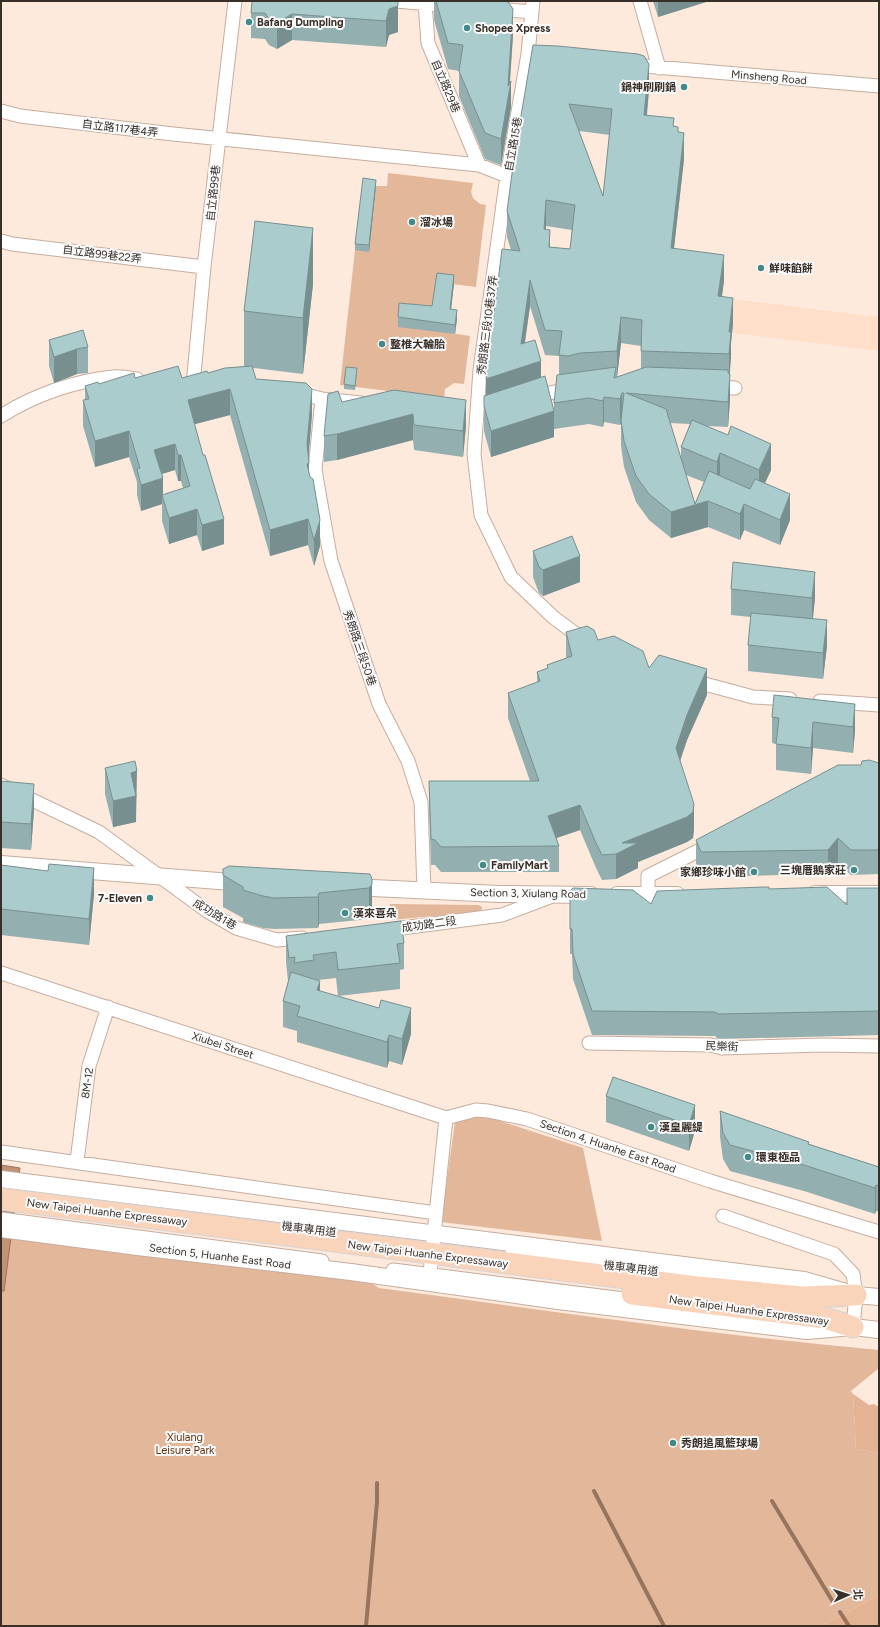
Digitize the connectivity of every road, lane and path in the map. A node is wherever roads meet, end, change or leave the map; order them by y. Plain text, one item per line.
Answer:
1 (235, 1) edge
2 (396, 1) edge
3 (640, 1) edge
4 (425, 4) junction
5 (463, 6) edge
6 (533, 6) edge
7 (486, 8) edge
8 (528, 54) junction
9 (543, 56) edge
10 (621, 64) edge
11 (659, 68) junction
12 (879, 86) edge
13 (1, 111) edge
14 (219, 138) junction
15 (479, 165) junction
16 (507, 176) junction
17 (499, 235) joint
18 (1, 241) edge
19 (204, 267) junction
20 (153, 380) edge
21 (192, 385) edge
22 (585, 386) edge
23 (697, 386) edge
24 (280, 388) edge
25 (735, 388) dead end
26 (322, 399) junction
27 (520, 401) edge
28 (373, 405) edge
29 (491, 411) edge
30 (462, 415) edge
31 (1, 416) edge
32 (477, 416) junction
33 (599, 645) edge
34 (681, 678) edge
35 (879, 705) edge
36 (1, 785) edge
37 (725, 837) edge
38 (1, 864) edge
39 (158, 876) junction
40 (260, 884) edge
41 (333, 887) edge
42 (424, 890) junction
43 (696, 894) edge
44 (800, 894) edge
45 (879, 894) edge
46 (555, 895) junction
47 (648, 895) junction
48 (373, 931) edge
49 (314, 937) edge
50 (1, 973) edge
51 (108, 1007) junction
52 (588, 1043) dead end
53 (879, 1046) edge
54 (446, 1118) junction
55 (1, 1152) edge
56 (77, 1161) junction
57 (1, 1179) edge
58 (1, 1191) edge
59 (1, 1199) edge
60 (1, 1212) edge
61 (436, 1213) junction
62 (723, 1216) dead end
63 (1, 1219) edge
64 (1, 1228) edge
65 (879, 1232) edge
66 (432, 1263) junction
67 (856, 1295) junction
68 (879, 1297) edge
69 (853, 1327) junction
70 (879, 1330) edge

1 - 14 street, 自立路99巷
2 - 4 street
3 - 11 street
4 - 5 street
4 - 15 street, 自立路29巷
6 - 7 street
6 - 8 street, 自立路15巷
8 - 9 street
8 - 16 street, 自立路15巷
10 - 11 street, Minsheng Road
11 - 12 street, Minsheng Road
13 - 14 street, 自立路117巷4弄
14 - 15 street, 自立路117巷4弄
14 - 19 street, 自立路99巷
15 - 16 street, 自立路117巷4弄
16 - 17 street, 自立路15巷
17 - 32 street, 秀朗路三段10巷37弄
18 - 19 street, 自立路99巷22弄
19 - 21 street, 自立路99巷
20 - 31 street
22 - 27 street
23 - 25 street
24 - 26 street
26 - 28 street
26 - 42 street, 秀朗路三段50巷
29 - 32 street
30 - 32 street
32 - 33 street, 秀朗路三段10巷37弄
34 - 35 street
36 - 39 street, 成功路1巷
37 - 47 street
38 - 39 street
39 - 40 street
39 - 49 street, 成功路1巷
41 - 42 street, Section 3, Xiulang Road
42 - 46 street, Section 3, Xiulang Road
43 - 47 street, Section 3, Xiulang Road
44 - 45 street
46 - 47 street, Section 3, Xiulang Road
46 - 48 street, 成功路二段
50 - 51 street, Xiubei Street
51 - 54 street, Xiubei Street
51 - 56 street, 8M-12
52 - 53 street, 民樂街
54 - 61 street
54 - 65 street, Section 4, Huanhe East Road
55 - 56 street
56 - 61 street
57 - 66 street
58 - 66 street, 機車專用道
59 - 66 highway, New Taipei Huanhe Expressaway
60 - 66 highway, New Taipei Huanhe Expressaway
61 - 66 street
62 - 67 street
63 - 66 street
64 - 66 street, Section 5, Huanhe East Road
66 - 67 highway, New Taipei Huanhe Expressaway
66 - 69 highway, New Taipei Huanhe Expressaway
67 - 68 street
67 - 69 street
69 - 70 street

